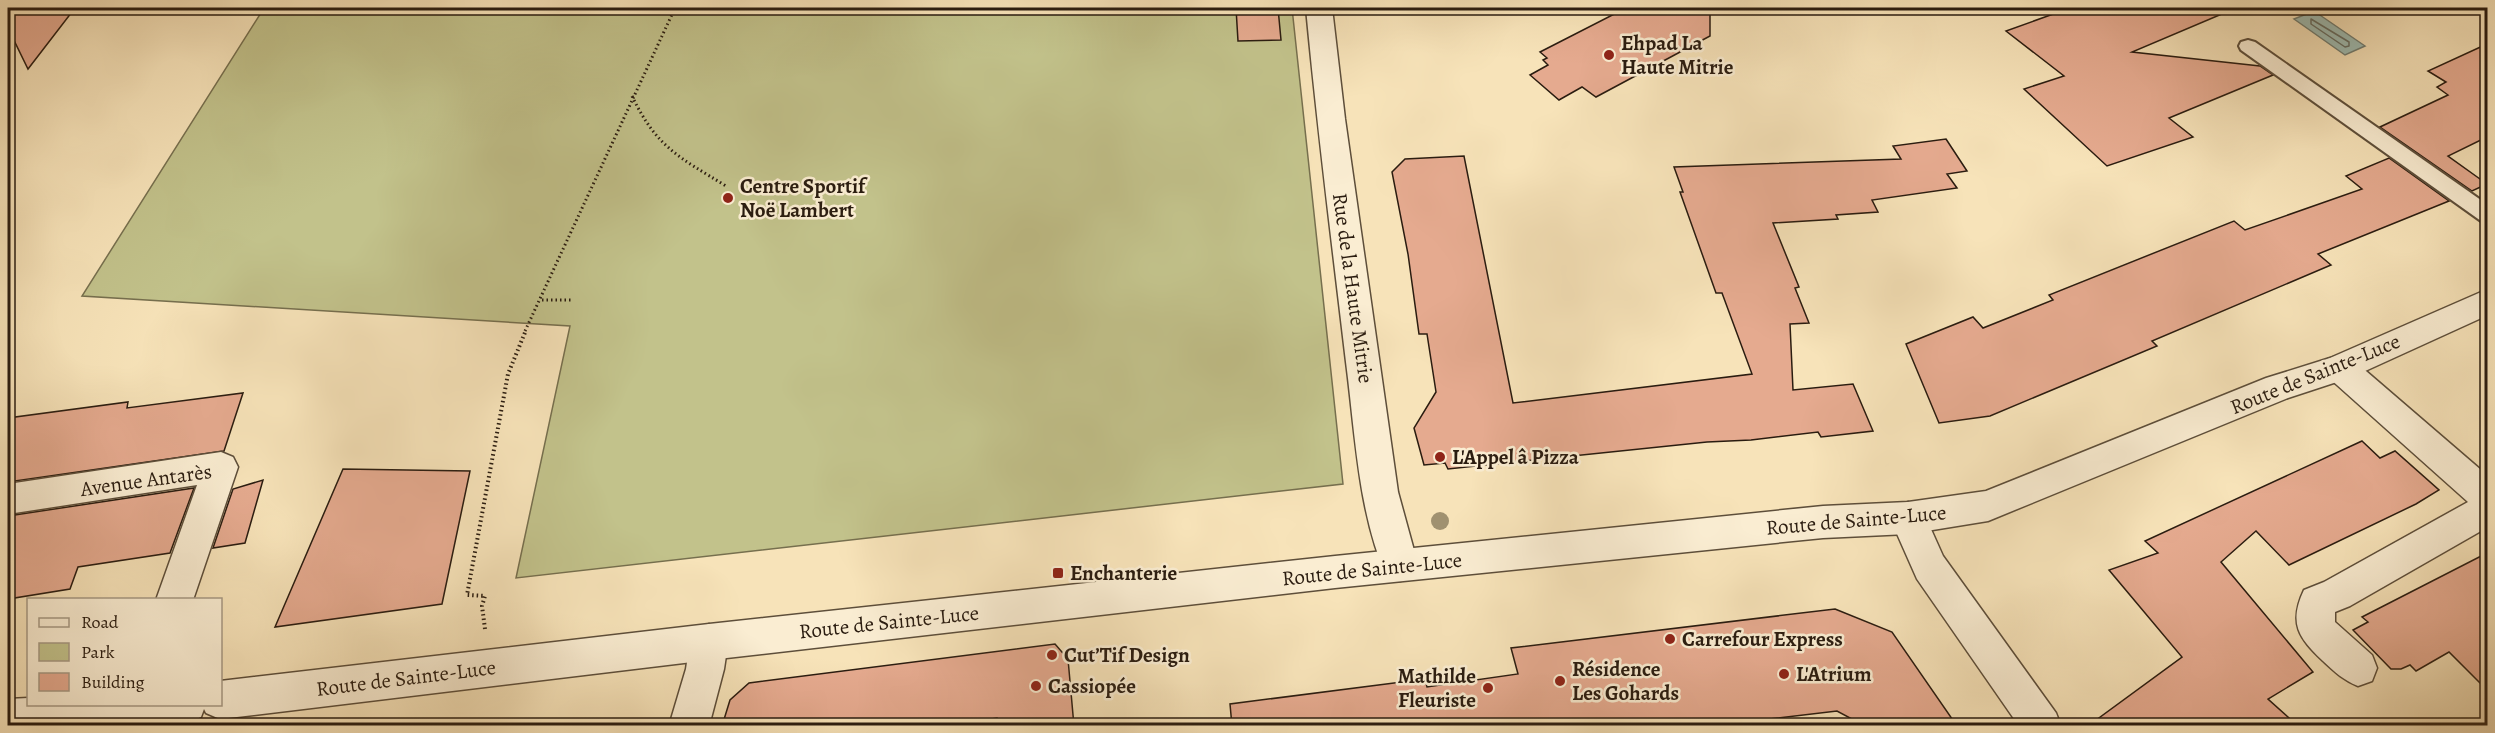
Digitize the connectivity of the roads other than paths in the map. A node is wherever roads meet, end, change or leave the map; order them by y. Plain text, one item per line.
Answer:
1 (1319, 8) edge
2 (2248, 46) dead end
3 (2487, 216) edge
4 (2487, 301) edge
5 (2340, 368) junction
6 (2487, 498) edge
7 (8, 499) edge
8 (2487, 509) edge
9 (1908, 518) junction
10 (1400, 566) junction
11 (175, 598) edge
12 (709, 642) junction
13 (2358, 668) dead end
14 (222, 700) edge
15 (169, 706) edge
16 (132, 708) edge
17 (8, 718) edge
18 (689, 726) edge
19 (2042, 726) edge

1 - 10 street, Rue de la Haute Mitrie
2 - 3 lane
4 - 5 street, Route de Sainte-Luce
5 - 6 street
5 - 9 street, Route de Sainte-Luce
7 - 11 street, Avenue Antarès
8 - 13 street
9 - 10 street, Route de Sainte-Luce
9 - 19 street
10 - 12 street, Route de Sainte-Luce
12 - 14 street, Route de Sainte-Luce
12 - 18 street
15 - 16 street
16 - 17 street

